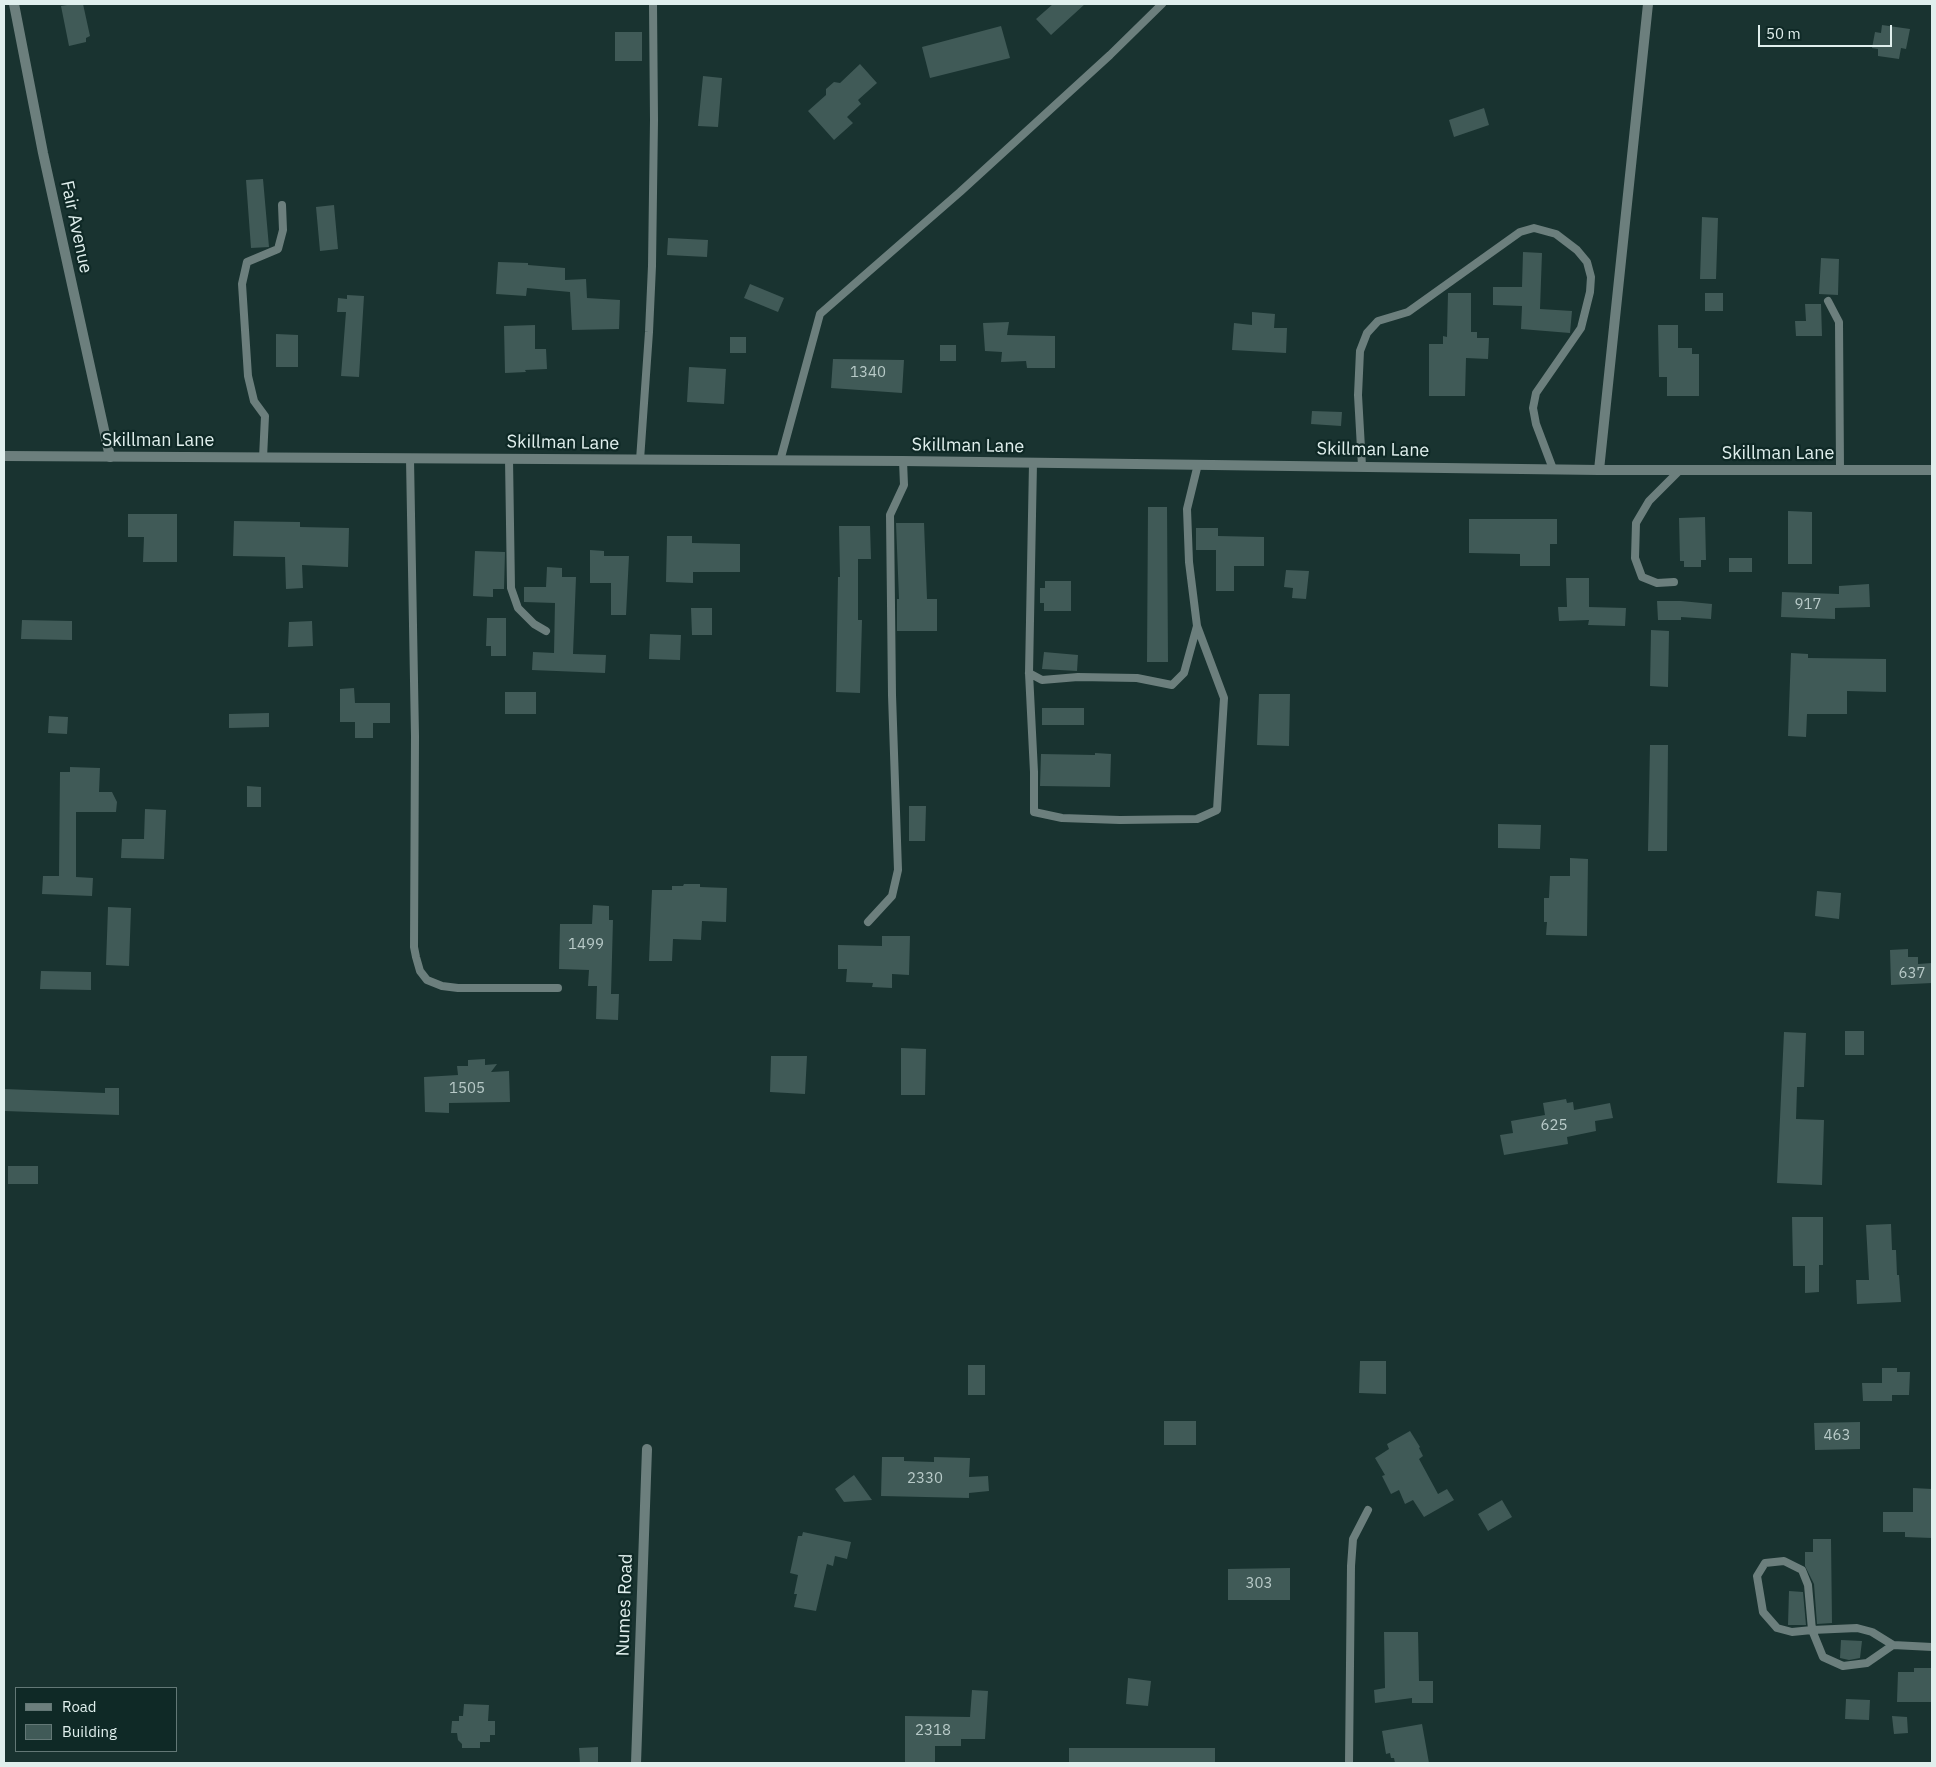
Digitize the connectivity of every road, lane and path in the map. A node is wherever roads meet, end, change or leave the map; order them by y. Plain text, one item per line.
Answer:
1 (14, 4) edge
2 (653, 4) edge
3 (1162, 4) edge
4 (1648, 4) edge
5 (282, 205) dead end
6 (1828, 300) dead end
7 (4, 456) edge
8 (110, 457) junction
9 (263, 458) junction
10 (410, 459) junction
11 (509, 459) junction
12 (640, 460) junction
13 (780, 460) junction
14 (903, 461) junction
15 (1032, 463) junction
16 (1198, 464) junction
17 (1362, 466) junction
18 (1553, 470) junction
19 (1599, 470) junction
20 (1680, 470) junction
21 (1840, 470) junction
22 (1932, 470) edge
23 (1674, 582) dead end
24 (1197, 626) junction
25 (546, 631) dead end
26 (1028, 672) junction
27 (868, 922) dead end
28 (558, 988) dead end
29 (647, 1449) dead end
30 (1368, 1510) dead end
31 (1812, 1630) junction
32 (1893, 1645) junction
33 (1932, 1646) edge
34 (636, 1763) edge
35 (1349, 1763) edge

1 - 8 street, Fair Avenue
2 - 12 lane
3 - 13 lane
4 - 19 street
5 - 9 lane
6 - 21 lane
7 - 8 street, Skillman Lane
8 - 9 street, Skillman Lane
9 - 10 street, Skillman Lane
10 - 11 street, Skillman Lane
10 - 28 lane
11 - 12 street, Skillman Lane
11 - 25 lane
12 - 13 street, Skillman Lane
13 - 14 street, Skillman Lane
14 - 15 street, Skillman Lane
14 - 27 lane
15 - 16 street, Skillman Lane
15 - 26 lane
16 - 17 street, Skillman Lane
16 - 24 lane
17 - 18 street, Skillman Lane
17 - 18 lane
18 - 19 street, Skillman Lane
19 - 20 street, Skillman Lane
20 - 21 street, Skillman Lane
20 - 23 lane
21 - 22 street, Skillman Lane
24 - 26 lane
24 - 26 lane
29 - 34 street, Numes Road
30 - 35 lane
31 - 31 lane
31 - 32 lane
31 - 32 lane
32 - 33 lane

